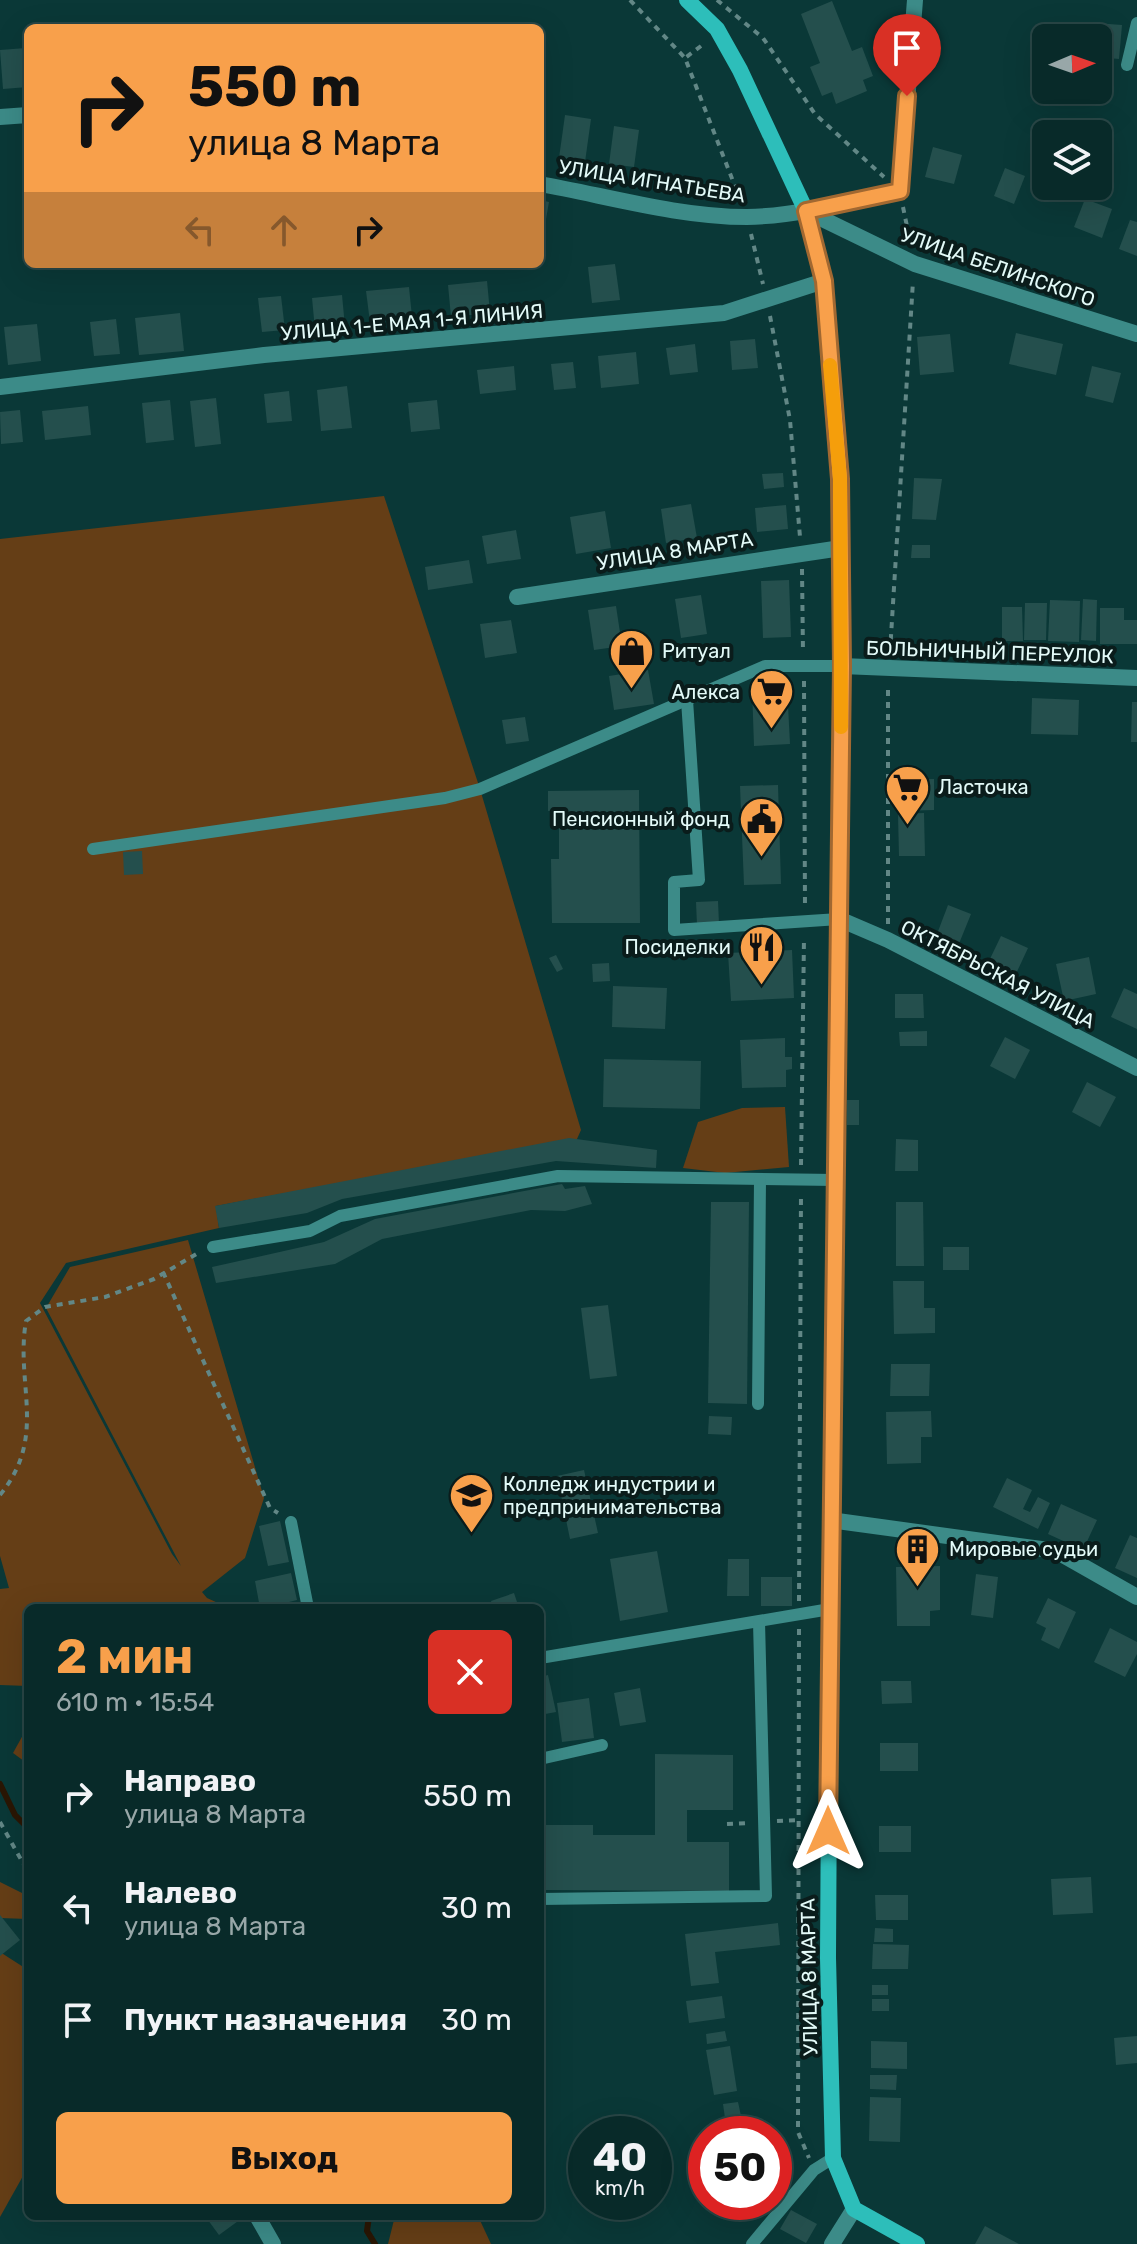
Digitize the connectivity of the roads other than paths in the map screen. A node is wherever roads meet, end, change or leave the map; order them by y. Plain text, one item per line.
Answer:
1 (687, 0) edge
2 (915, 0) edge
3 (1137, 23) edge
4 (1127, 65) dead end
5 (24, 115) edge
6 (0, 117) edge
7 (544, 185) edge
8 (806, 211) junction
9 (824, 281) junction
10 (1137, 334) edge
11 (0, 387) edge
12 (841, 548) junction
13 (517, 597) dead end
14 (842, 666) junction
15 (1137, 678) edge
16 (687, 700) junction
17 (93, 849) dead end
18 (839, 919) junction
19 (1137, 1068) edge
20 (760, 1179) junction
21 (835, 1180) junction
22 (213, 1247) road end
23 (758, 1404) dead end
24 (830, 1520) junction
25 (291, 1522) road end
26 (1137, 1597) edge
27 (307, 1604) edge
28 (830, 1609) junction
29 (759, 1622) junction
30 (544, 1657) edge
31 (602, 1745) dead end
32 (544, 1758) edge
33 (544, 1902) edge
34 (833, 2158) junction
35 (854, 2209) junction
36 (259, 2220) edge
37 (273, 2244) edge
38 (752, 2244) edge
39 (832, 2244) edge
40 (917, 2244) edge

1 - 8 main road, УЛИЦА 8 МАРТА
2 - 8 street
3 - 4 lane
5 - 6 street
7 - 8 street, УЛИЦА ИГНАТЬЕВА
8 - 9 main road, УЛИЦА 8 МАРТА
8 - 10 street, УЛИЦА БЕЛИНСКОГО
9 - 11 street, УЛИЦА 1-Е МАЯ 1-Я ЛИНИЯ
9 - 12 main road, УЛИЦА 8 МАРТА
12 - 13 street, УЛИЦА 8 МАРТА
12 - 14 main road, УЛИЦА 8 МАРТА
14 - 15 street, БОЛЬНИЧНЫЙ ПЕРЕУЛОК
14 - 16 lane
14 - 18 main road, УЛИЦА 8 МАРТА
16 - 17 lane
16 - 18 lane
18 - 19 street, ОКТЯБРЬСКАЯ УЛИЦА
18 - 21 main road, УЛИЦА 8 МАРТА
20 - 21 lane
20 - 22 lane
20 - 23 lane
21 - 24 main road, УЛИЦА 8 МАРТА
24 - 26 street
24 - 28 main road, УЛИЦА 8 МАРТА
25 - 27 lane
28 - 29 lane
28 - 34 main road, УЛИЦА 8 МАРТА
29 - 30 lane
29 - 33 lane
31 - 32 lane
34 - 35 main road
34 - 38 lane
35 - 39 street
35 - 40 main road
36 - 37 street

